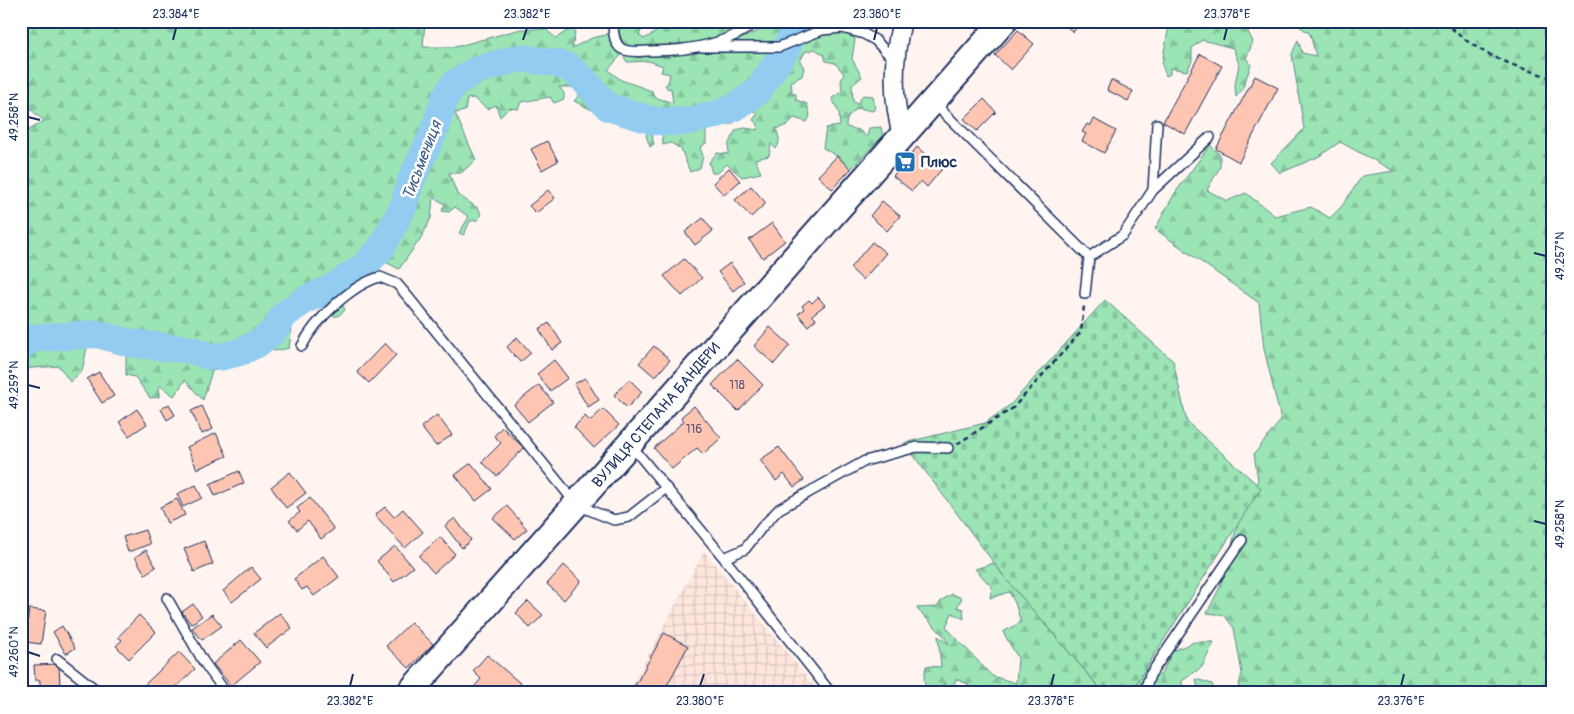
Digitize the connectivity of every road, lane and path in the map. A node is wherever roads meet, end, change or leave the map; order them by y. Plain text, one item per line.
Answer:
1 (612, 21) edge
2 (758, 21) edge
3 (902, 21) edge
4 (1004, 21) edge
5 (1445, 21) edge
6 (702, 47) junction
7 (894, 60) junction
8 (1553, 78) edge
9 (934, 102) junction
10 (1157, 124) dead end
11 (902, 136) junction
12 (1210, 137) dead end
13 (1154, 190) junction
14 (1089, 257) junction
15 (1085, 294) joint
16 (302, 346) dead end
17 (630, 444) junction
18 (948, 448) joint
19 (666, 488) junction
20 (577, 505) junction
21 (1242, 540) dead end
22 (724, 558) junction
23 (167, 598) dead end
24 (57, 659) dead end
25 (100, 693) edge
26 (226, 693) edge
27 (409, 693) edge
28 (831, 693) edge
29 (1144, 693) edge

1 - 6 lane
2 - 6 lane
3 - 7 street
4 - 9 main road, ВУЛИЦЯ СТЕПАНА БАНДЕРИ
5 - 8 path
6 - 7 lane
7 - 11 street
9 - 11 main road, ВУЛИЦЯ СТЕПАНА БАНДЕРИ
9 - 14 lane
10 - 13 lane
11 - 17 main road, ВУЛИЦЯ СТЕПАНА БАНДЕРИ
12 - 13 lane
13 - 14 lane
14 - 15 lane
15 - 18 path
16 - 20 lane
17 - 19 lane
17 - 20 main road, ВУЛИЦЯ СТЕПАНА БАНДЕРИ
18 - 22 lane
19 - 20 lane
19 - 22 lane
20 - 27 main road, ВУЛИЦЯ СТЕПАНА БАНДЕРИ
21 - 29 lane
22 - 28 lane
23 - 26 lane
24 - 25 lane

